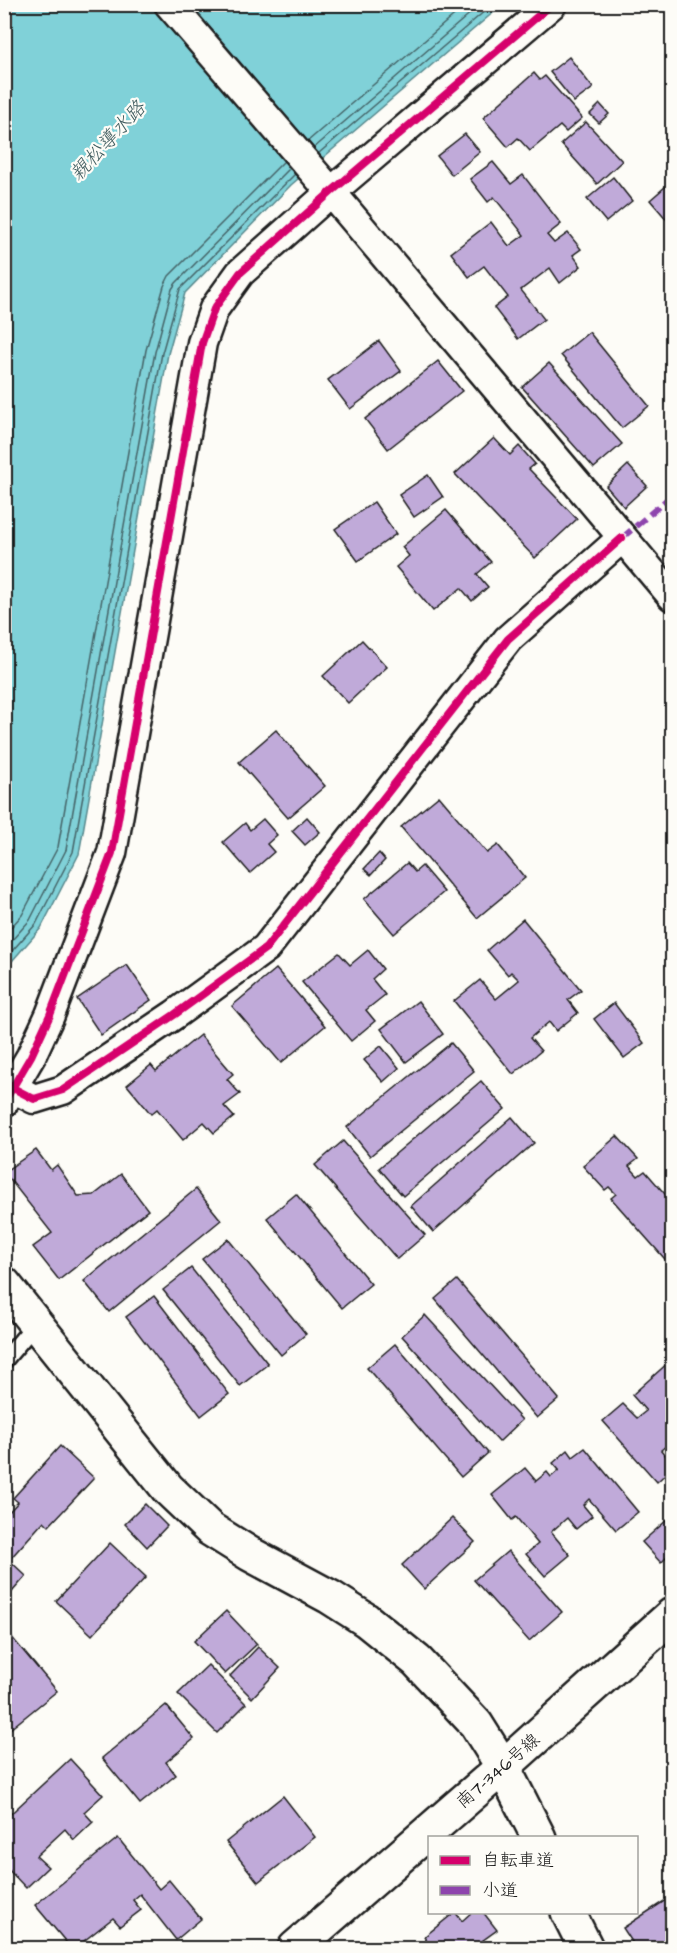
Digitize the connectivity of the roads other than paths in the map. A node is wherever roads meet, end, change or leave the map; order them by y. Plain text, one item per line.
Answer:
1 (169, 4) edge
2 (552, 4) edge
3 (322, 182) junction
4 (622, 538) junction
5 (672, 596) edge
6 (7, 1090) edge
7 (4, 1284) edge
8 (36, 1323) junction
9 (4, 1361) edge
10 (672, 1615) edge
11 (503, 1767) junction
12 (538, 1836) edge
13 (569, 1914) edge
14 (294, 1948) edge
15 (586, 1948) edge

1 - 3 street
2 - 3 street
3 - 4 street
3 - 6 street
4 - 5 street
4 - 6 street
7 - 8 street
8 - 9 lane
8 - 11 street
10 - 11 street, 南7-346号線
11 - 12 street
11 - 14 street, 南7-346号線
13 - 15 street

